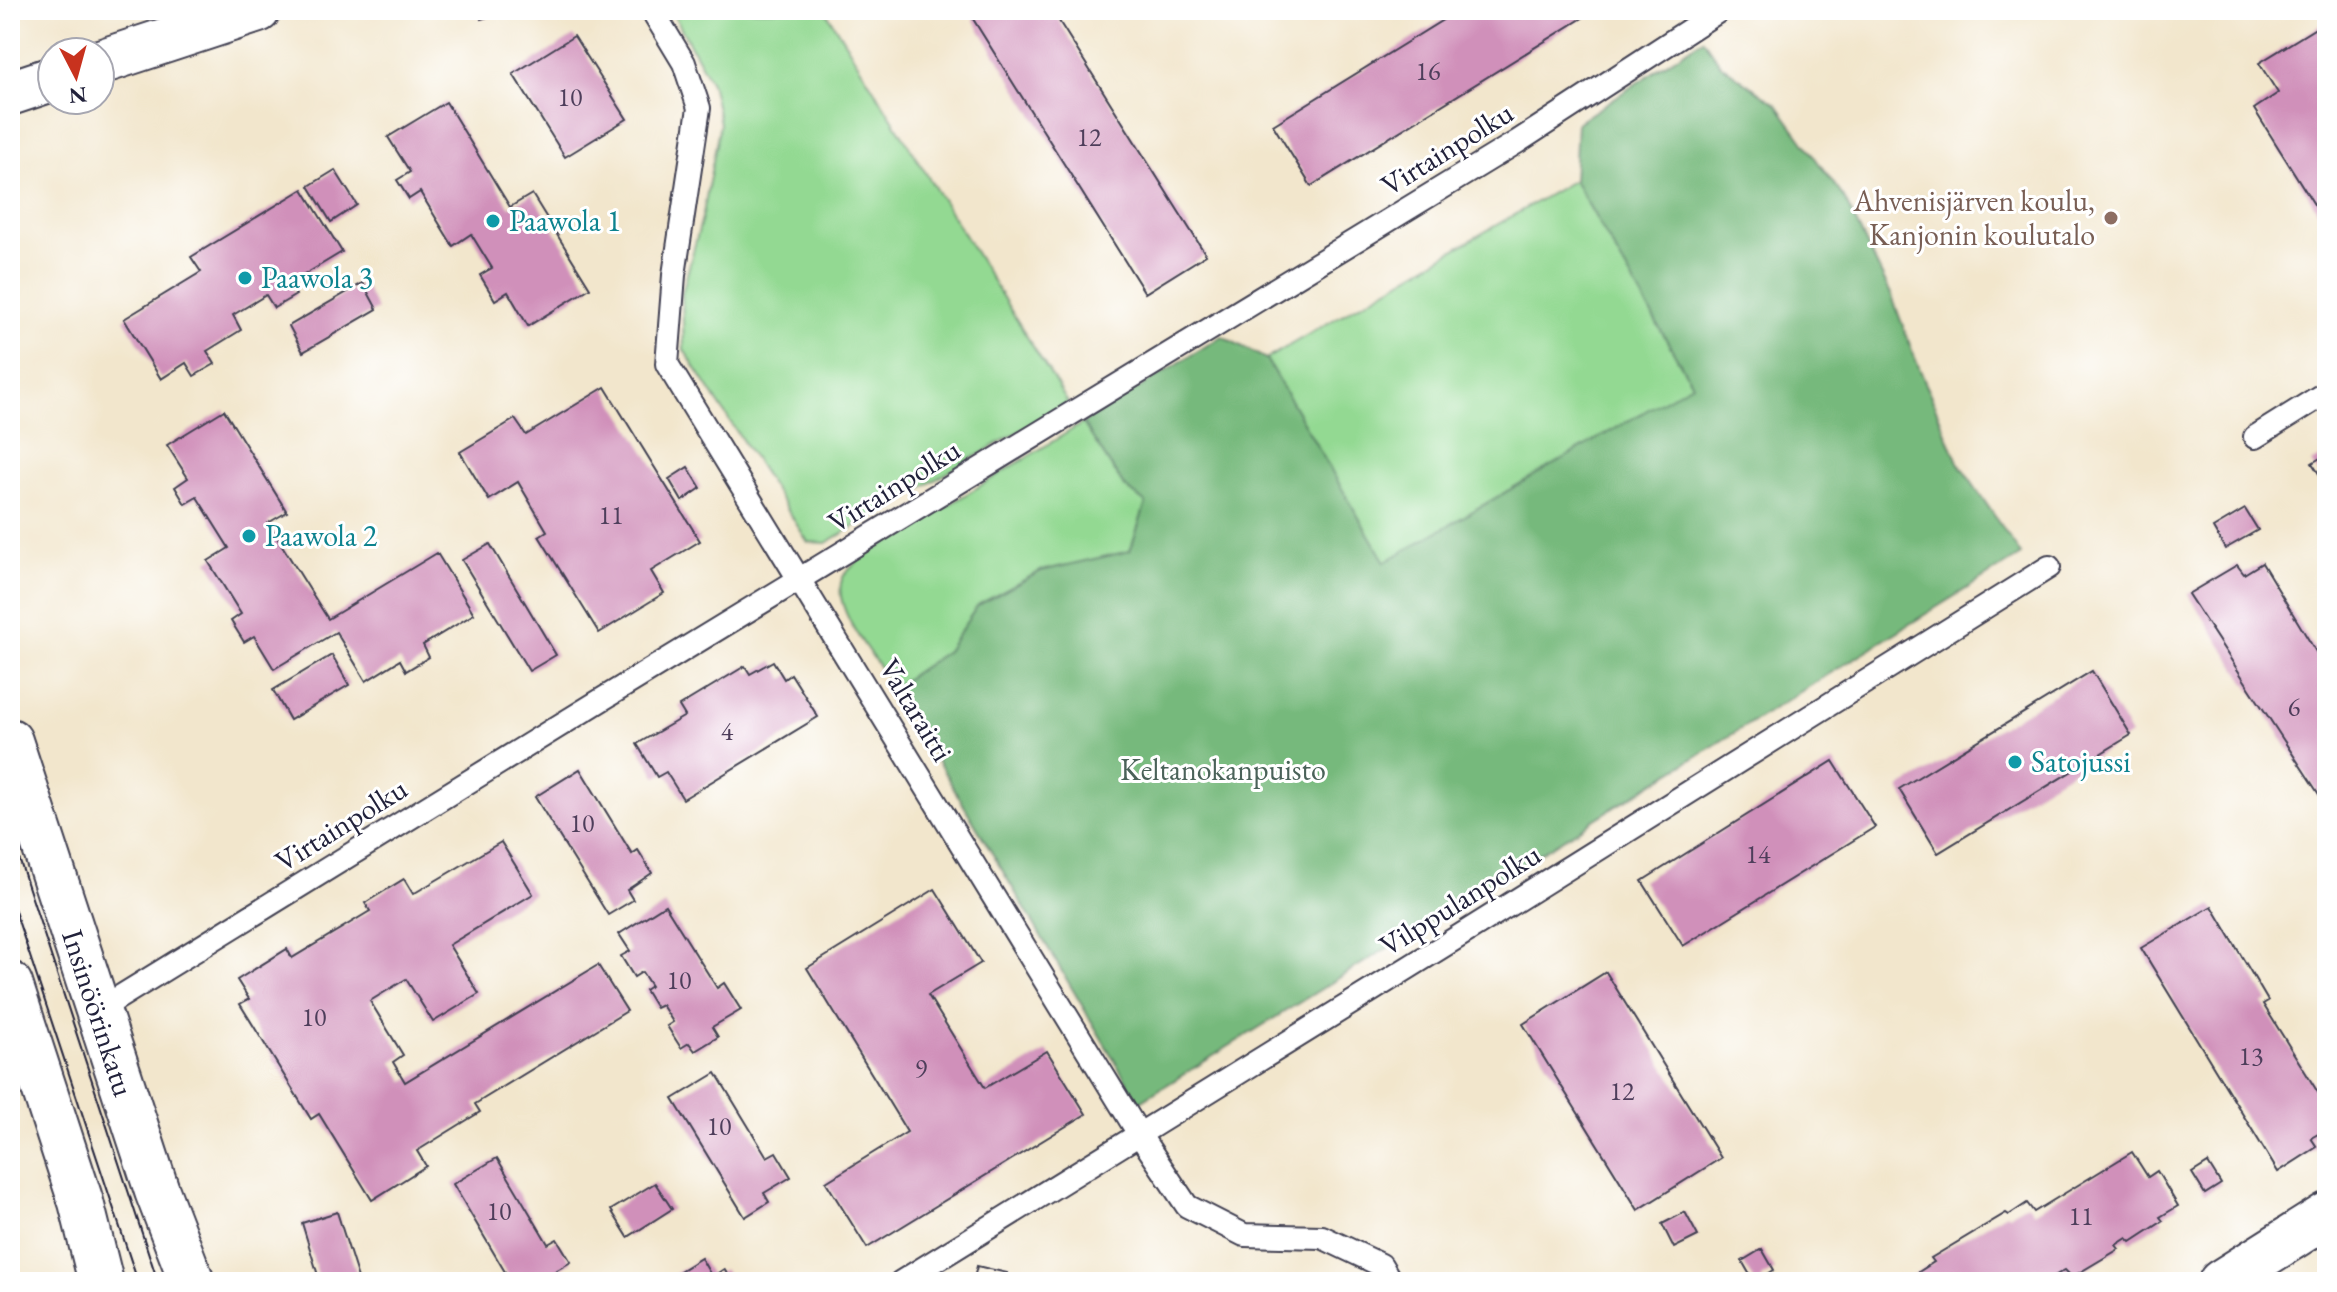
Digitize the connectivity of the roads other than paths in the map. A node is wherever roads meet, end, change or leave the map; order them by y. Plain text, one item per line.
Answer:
1 (258, 10) edge
2 (652, 10) edge
3 (1709, 13) edge
4 (116, 57) edge
5 (36, 84) edge
6 (10, 93) edge
7 (2327, 392) edge
8 (2255, 437) dead end
9 (2049, 567) dead end
10 (801, 579) junction
11 (10, 741) edge
12 (10, 984) edge
13 (97, 1011) junction
14 (1139, 1134) junction
15 (2327, 1215) edge
16 (101, 1282) edge
17 (192, 1282) edge
18 (901, 1282) edge
19 (1391, 1282) edge
20 (2221, 1282) edge

1 - 4 main road
2 - 10 lane, Valtaraitti
3 - 10 lane, Virtainpolku
5 - 6 main road
7 - 8 lane
9 - 14 lane, Vilppulanpolku
10 - 13 lane, Virtainpolku
10 - 14 lane, Valtaraitti
11 - 13 main road, Insinöörinkatu
12 - 16 main road
13 - 17 main road, Insinöörinkatu
14 - 18 lane, Vilppulanpolku
14 - 19 lane, Valtaraitti
15 - 20 main road

